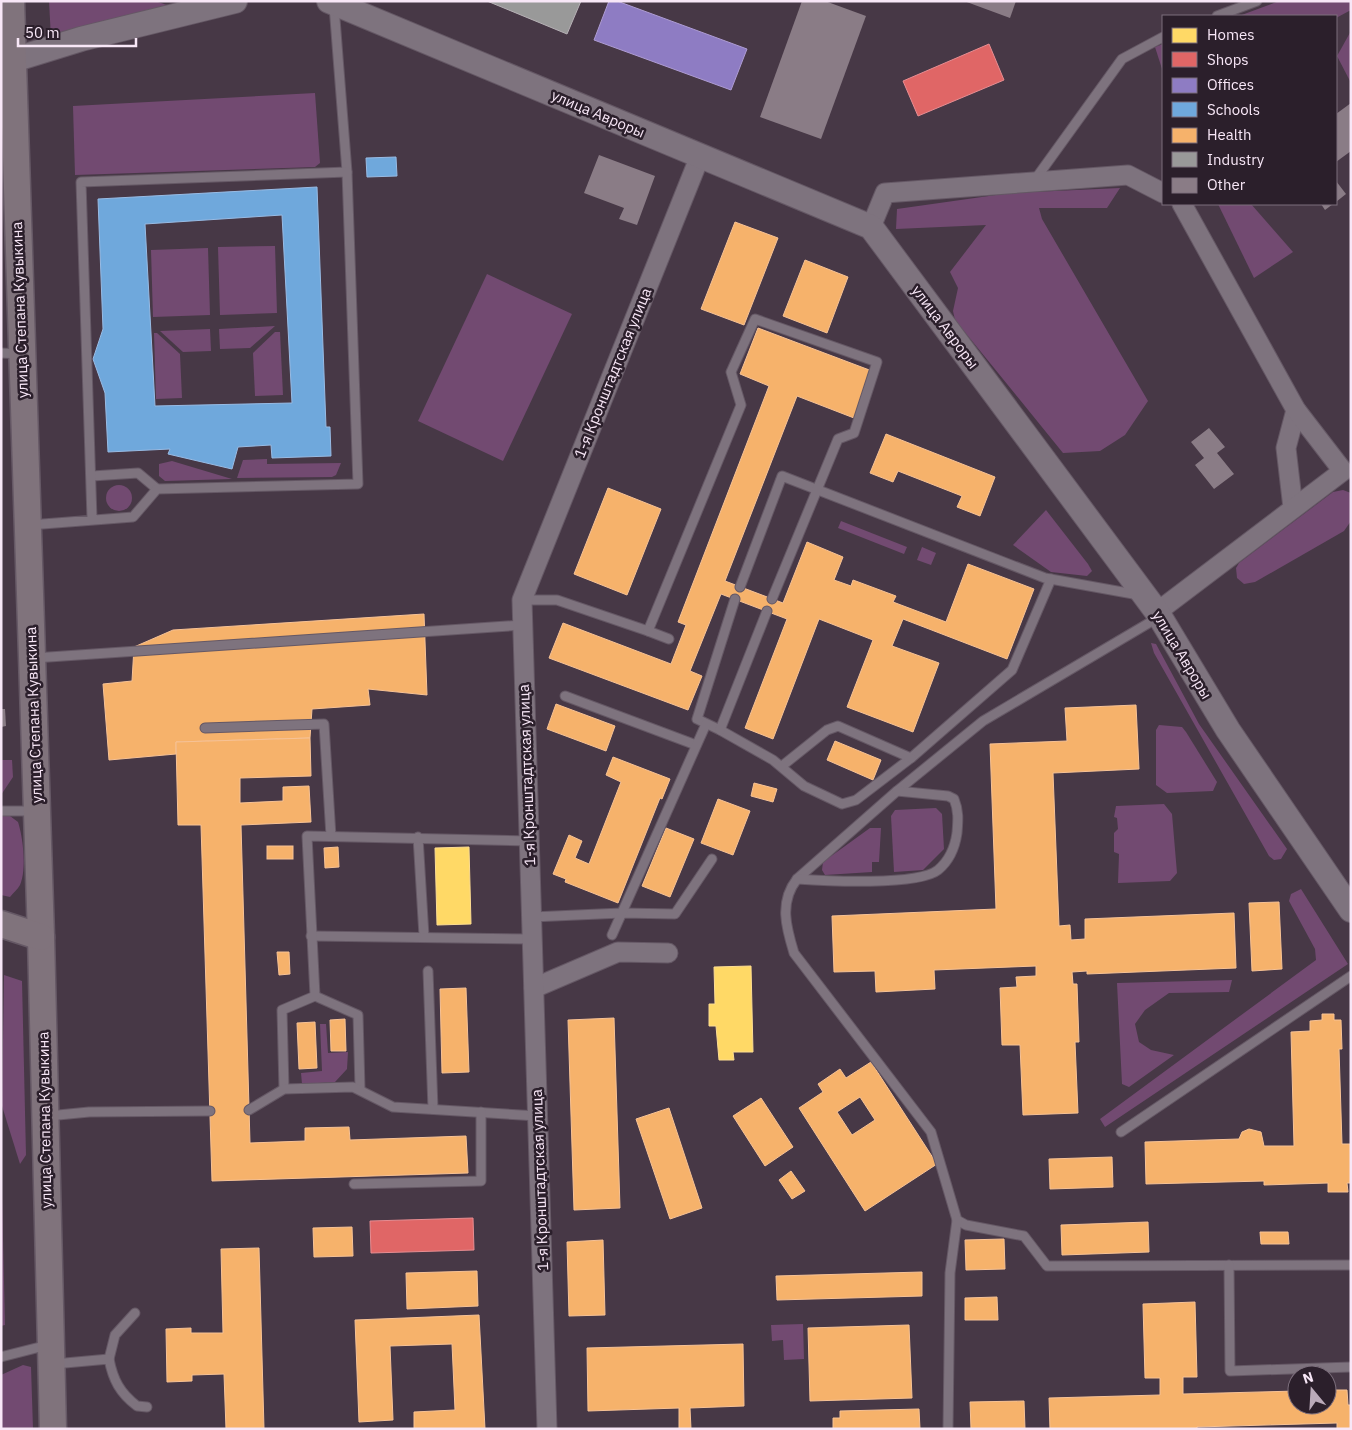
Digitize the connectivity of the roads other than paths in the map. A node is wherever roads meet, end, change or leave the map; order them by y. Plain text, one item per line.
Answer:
1 (11, 1) edge
2 (235, 1) edge
3 (1257, 1) edge
4 (331, 2) edge
5 (361, 8) edge
6 (1220, 15) edge
7 (1162, 38) edge
8 (13, 60) junction
9 (8, 86) edge
10 (700, 156) junction
11 (346, 172) junction
12 (1034, 181) junction
13 (1162, 192) edge
14 (1183, 205) edge
15 (871, 227) junction
16 (11, 354) edge
17 (1296, 410) junction
18 (1347, 468) edge
19 (92, 476) junction
20 (157, 489) junction
21 (817, 489) junction
22 (1293, 508) junction
23 (92, 519) junction
24 (28, 526) junction
25 (1052, 579) junction
26 (740, 587) dead end
27 (735, 599) dead end
28 (772, 599) dead end
29 (522, 600) junction
30 (1153, 608) junction
31 (767, 612) dead end
32 (523, 624) junction
33 (648, 631) junction
34 (669, 639) dead end
35 (32, 658) junction
36 (565, 696) dead end
37 (706, 724) junction
38 (205, 728) dead end
39 (720, 730) junction
40 (696, 745) junction
41 (911, 758) junction
42 (782, 766) junction
43 (897, 791) junction
44 (1, 811) edge
45 (37, 811) junction
46 (331, 836) junction
47 (418, 837) junction
48 (529, 840) junction
49 (712, 859) dead end
50 (797, 879) junction
51 (1351, 910) edge
52 (622, 913) junction
53 (532, 917) junction
54 (1, 924) edge
55 (612, 935) dead end
56 (311, 936) junction
57 (424, 936) junction
58 (41, 937) junction
59 (532, 939) junction
60 (668, 953) dead end
61 (428, 971) dead end
62 (1351, 976) edge
63 (534, 988) junction
64 (315, 996) junction
65 (284, 1089) junction
66 (360, 1089) junction
67 (433, 1109) junction
68 (249, 1110) dead end
69 (210, 1111) dead end
70 (481, 1112) junction
71 (538, 1116) junction
72 (44, 1117) junction
73 (1121, 1132) dead end
74 (354, 1184) dead end
75 (957, 1220) junction
76 (1229, 1265) junction
77 (1351, 1265) edge
78 (135, 1313) dead end
79 (51, 1354) junction
80 (1, 1357) edge
81 (109, 1359) junction
82 (1351, 1367) edge
83 (147, 1407) dead end
84 (53, 1429) edge
85 (547, 1429) edge
86 (948, 1429) edge

1 - 8 main road, улица Степана Кувыкина
2 - 8 street
3 - 6 lane
4 - 5 street, улица Авроры
4 - 11 lane
5 - 10 street, улица Авроры
7 - 12 lane
8 - 9 main road, улица Степана Кувыкина
9 - 16 main road, улица Степана Кувыкина
10 - 15 street, улица Авроры
10 - 29 street, 1-я Кронштадтская улица
11 - 19 lane
11 - 20 lane
12 - 13 street
12 - 15 street
14 - 17 street
15 - 30 street, улица Авроры
16 - 24 main road, улица Степана Кувыкина
17 - 18 street
17 - 22 street
18 - 22 street
19 - 20 lane
19 - 23 lane
20 - 23 lane
21 - 25 lane
21 - 26 lane
21 - 28 lane
21 - 33 lane
22 - 30 street
23 - 24 lane
24 - 35 main road, улица Степана Кувыкина
25 - 30 lane
25 - 41 lane
27 - 37 lane
29 - 32 street, 1-я Кронштадтская улица
29 - 33 lane
30 - 43 lane
30 - 51 street, улица Авроры
31 - 39 lane
32 - 35 lane
32 - 48 street, 1-я Кронштадтская улица
33 - 34 lane
35 - 45 main road, улица Степана Кувыкина
36 - 40 lane
37 - 39 lane
37 - 40 lane
38 - 46 lane
39 - 42 lane
40 - 52 lane
41 - 42 lane
41 - 42 lane
43 - 50 lane
43 - 50 lane
44 - 45 lane
45 - 58 main road, улица Степана Кувыкина
46 - 47 lane
46 - 56 lane
47 - 48 lane
47 - 57 lane
48 - 53 street, 1-я Кронштадтская улица
49 - 52 lane
50 - 75 lane
52 - 53 lane
52 - 55 lane
53 - 59 street, 1-я Кронштадтская улица
54 - 58 main road
56 - 57 lane
56 - 64 lane
57 - 59 lane
58 - 72 main road, улица Степана Кувыкина
59 - 63 street, 1-я Кронштадтская улица
60 - 63 street
61 - 67 lane
62 - 73 lane
63 - 71 street, 1-я Кронштадтская улица
64 - 65 lane
64 - 66 lane
65 - 66 lane
65 - 68 lane
66 - 67 lane
67 - 70 lane
69 - 72 lane
70 - 71 lane
70 - 74 lane
71 - 85 street, 1-я Кронштадтская улица
72 - 79 main road, улица Степана Кувыкина
75 - 76 lane
75 - 86 lane
76 - 77 lane
76 - 82 lane
78 - 81 lane
79 - 80 lane
79 - 81 lane
79 - 84 main road, улица Степана Кувыкина
81 - 83 lane

